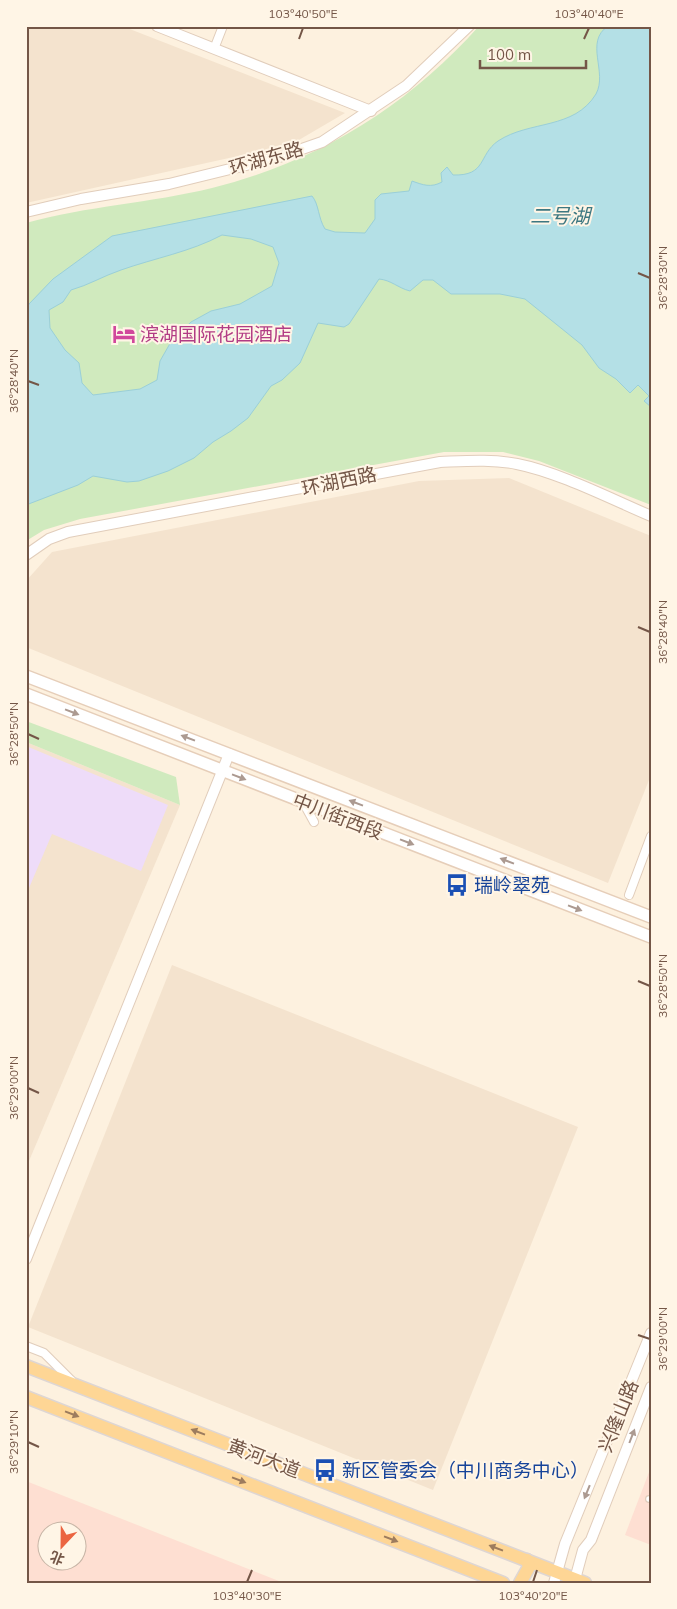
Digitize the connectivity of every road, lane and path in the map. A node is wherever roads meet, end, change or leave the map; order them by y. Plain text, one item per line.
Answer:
1 (156, 26) edge
2 (223, 26) edge
3 (469, 26) edge
4 (214, 49) junction
5 (371, 111) junction
6 (26, 212) edge
7 (651, 516) edge
8 (26, 555) edge
9 (26, 676) edge
10 (26, 694) edge
11 (229, 754) junction
12 (222, 771) junction
13 (303, 802) junction
14 (314, 822) dead end
15 (651, 836) edge
16 (628, 895) dead end
17 (651, 916) edge
18 (651, 937) edge
19 (26, 1259) edge
20 (651, 1333) edge
21 (26, 1346) edge
22 (26, 1366) edge
23 (77, 1386) junction
24 (651, 1387) edge
25 (26, 1397) edge
26 (565, 1544) junction
27 (583, 1550) junction
28 (527, 1560) junction
29 (556, 1577) edge
30 (578, 1581) edge
31 (503, 1583) edge
32 (520, 1583) edge

1 - 4 street
2 - 4 street
3 - 5 street, 环湖东路
4 - 5 street
5 - 6 street, 环湖东路
7 - 8 street, 环湖西路
11 -> 9 main road, 中川街西段
10 -> 12 main road, 中川街西段
11 - 12 street
17 -> 11 main road, 中川街西段
12 -> 13 main road, 中川街西段
12 - 19 street
13 - 14 street
13 -> 18 main road, 中川街西段
15 - 16 street
20 -> 26 street, 兴隆山路
21 - 23 street
22 - 23 main road, 黄河大道
28 -> 23 main road, 黄河大道
27 -> 24 street, 兴隆山路
25 -> 31 main road, 黄河大道
26 - 27 street
26 - 29 street, 兴隆山路
27 - 30 street, 兴隆山路
28 - 29 main road, 黄河大道
28 - 32 main road
29 - 30 main road, 黄河大道

